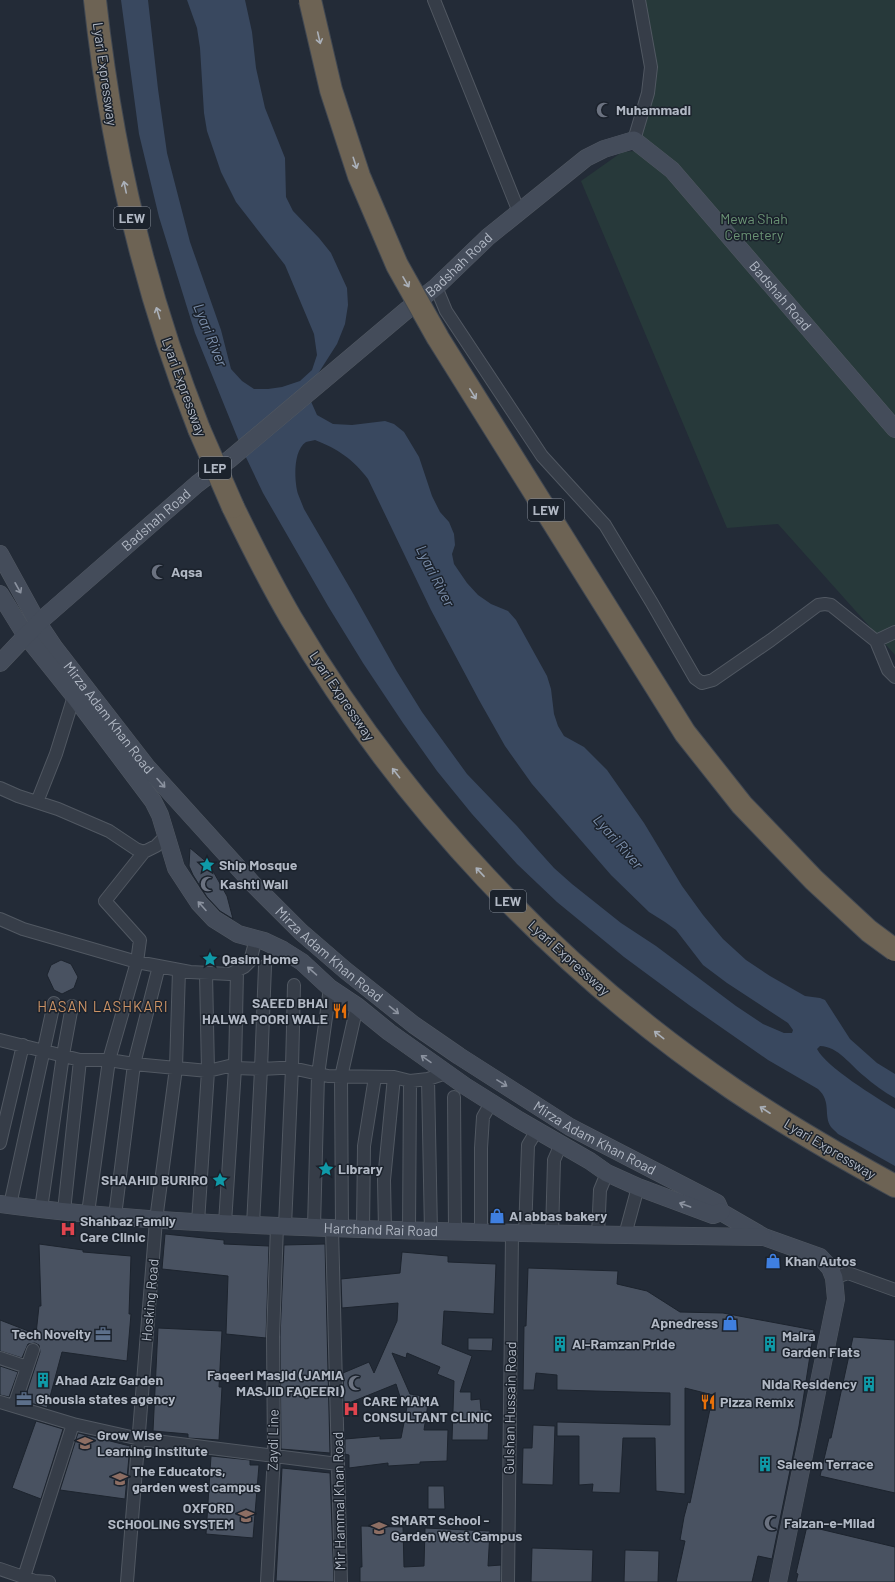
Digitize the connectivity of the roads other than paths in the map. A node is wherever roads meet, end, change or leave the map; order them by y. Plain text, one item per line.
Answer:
1 (95, 0) edge
2 (310, 0) edge
3 (434, 0) edge
4 (639, 0) edge
5 (634, 140) junction
6 (519, 212) junction
7 (436, 287) junction
8 (199, 429) joint
9 (895, 429) edge
10 (233, 506) joint
11 (0, 554) edge
12 (0, 594) edge
13 (38, 623) junction
14 (895, 632) edge
15 (26, 636) junction
16 (876, 641) junction
17 (0, 663) edge
18 (895, 677) edge
19 (74, 696) junction
20 (0, 788) edge
21 (37, 802) junction
22 (166, 836) junction
23 (144, 852) junction
24 (0, 919) edge
25 (256, 938) junction
26 (895, 950) edge
27 (137, 962) junction
28 (158, 966) junction
29 (265, 966) dead end
30 (179, 970) junction
31 (237, 971) junction
32 (206, 973) junction
33 (294, 985) dead end
34 (330, 988) junction
35 (54, 1003) dead end
36 (72, 1006) dead end
37 (357, 1006) junction
38 (0, 1040) edge
39 (23, 1045) junction
40 (44, 1050) junction
41 (63, 1055) junction
42 (80, 1060) junction
43 (109, 1060) junction
44 (134, 1064) junction
45 (176, 1068) junction
46 (235, 1068) junction
47 (292, 1068) junction
48 (261, 1069) junction
49 (208, 1071) junction
50 (446, 1073) junction
51 (318, 1075) junction
52 (341, 1077) junction
53 (375, 1077) junction
54 (394, 1077) junction
55 (428, 1080) junction
56 (410, 1081) junction
57 (454, 1097) dead end
58 (491, 1103) junction
59 (537, 1130) junction
60 (0, 1143) edge
61 (561, 1144) junction
62 (607, 1173) junction
63 (895, 1186) edge
64 (638, 1187) junction
65 (5, 1204) edge
66 (41, 1209) junction
67 (64, 1211) junction
68 (721, 1212) junction
69 (88, 1214) junction
70 (115, 1216) junction
71 (156, 1220) junction
72 (198, 1222) junction
73 (225, 1223) junction
74 (254, 1224) junction
75 (281, 1226) junction
76 (314, 1227) junction
77 (337, 1228) junction
78 (363, 1230) junction
79 (385, 1230) junction
80 (409, 1231) junction
81 (431, 1232) junction
82 (455, 1232) junction
83 (481, 1233) junction
84 (519, 1234) junction
85 (552, 1234) junction
86 (598, 1235) junction
87 (625, 1235) junction
88 (764, 1237) junction
89 (834, 1278) junction
90 (895, 1290) edge
91 (33, 1350) dead end
92 (0, 1358) edge
93 (27, 1367) junction
94 (0, 1402) edge
95 (14, 1406) junction
96 (73, 1424) junction
97 (140, 1439) junction
98 (274, 1455) junction
99 (338, 1464) junction
100 (0, 1569) edge
101 (24, 1577) junction
102 (49, 1582) edge
103 (127, 1582) edge
104 (267, 1582) edge
105 (341, 1582) edge
106 (508, 1582) edge
107 (778, 1582) edge

8 -> 1 highway, Lyari Expressway / LEW
2 -> 26 highway, LEW, bridge
3 - 6 street
4 - 5 street
5 - 6 main road, Badshah Road
5 - 9 main road, Badshah Road
6 - 7 main road, Badshah Road
7 - 13 main road, Badshah Road
7 - 16 street
8 - 10 highway, Lyari Expressway / LEP, bridge
63 -> 10 highway, Lyari Expressway / LEW
11 -> 13 main road, Mirza Adam Khan Road
12 - 15 main road, Mirza Adam Khan Road
13 - 15 main road, Badshah Road
13 -> 68 main road, Mirza Adam Khan Road
14 - 16 street
15 - 17 main road, Badshah Road
15 - 19 main road, Mirza Adam Khan Road
16 - 18 street
19 - 21 street
19 - 22 main road, Mirza Adam Khan Road
20 - 21 street
21 - 23 street
22 - 23 street
25 -> 22 main road, Mirza Adam Khan Road
23 - 27 street
24 - 27 street
25 - 31 street
34 -> 25 main road, Mirza Adam Khan Road
27 - 28 street
27 - 43 street
28 - 30 street
28 - 44 street
29 - 48 street
30 - 32 street
30 - 45 street, Hosking Road
31 - 32 street
31 - 46 street
32 - 49 street
33 - 47 street, Zaydi Line
34 - 37 main road, Mirza Adam Khan Road
34 - 51 street
35 - 40 street
36 - 41 street
50 -> 37 main road, Mirza Adam Khan Road
37 - 52 street, Mir Hammal Khan Road
38 - 39 street
39 - 40 street
39 - 60 street
40 - 41 street
40 - 65 street
41 - 42 street
41 - 66 street
42 - 43 street
42 - 67 street
43 - 44 street
43 - 69 street
44 - 45 street
44 - 70 street
45 - 49 street
45 - 71 street, Hosking Road
46 - 48 street
46 - 49 street
46 - 73 street
47 - 48 street
47 - 51 street
47 - 75 street, Zaydi Line
48 - 74 street
49 - 72 street
50 - 55 street
50 - 58 main road, Mirza Adam Khan Road
51 - 52 street
51 - 76 street
52 - 53 street
52 - 77 street, Mir Hammal Khan Road
53 - 54 street
53 - 78 street
54 - 56 street
54 - 79 street
55 - 56 street
55 - 81 street
56 - 80 street
57 - 82 street
58 - 59 main road, Mirza Adam Khan Road
58 - 83 street
59 - 61 main road, Mirza Adam Khan Road
59 - 84 street, Gulshan Hussain Road
61 - 62 main road, Mirza Adam Khan Road
61 - 85 street
62 - 64 main road, Mirza Adam Khan Road
62 - 86 street
68 -> 64 main road, Mirza Adam Khan Road
64 - 87 street
65 - 66 main road, Harchand Rai Road
66 - 67 main road, Harchand Rai Road
67 - 69 main road, Harchand Rai Road
68 - 88 main road, Mirza Adam Khan Road
69 - 70 main road, Harchand Rai Road
70 - 71 main road, Harchand Rai Road
71 - 72 main road, Harchand Rai Road
71 - 97 street, Hosking Road
72 - 73 main road, Harchand Rai Road
73 - 74 main road, Harchand Rai Road
74 - 75 main road, Harchand Rai Road
75 - 76 main road, Harchand Rai Road
75 - 98 street, Zaydi Line
76 - 77 main road, Harchand Rai Road
77 - 78 main road, Harchand Rai Road
77 - 99 street, Mir Hammal Khan Road
78 - 79 main road, Harchand Rai Road
79 - 80 main road, Harchand Rai Road
80 - 81 main road, Harchand Rai Road
81 - 82 main road, Harchand Rai Road
82 - 83 main road, Harchand Rai Road
83 - 84 main road, Harchand Rai Road
84 - 85 main road, Harchand Rai Road
84 - 106 street, Gulshan Hussain Road
85 - 86 main road, Harchand Rai Road
86 - 87 main road, Harchand Rai Road
87 - 88 main road, Harchand Rai Road
88 - 89 main road, Mirza Adam Khan Road
89 - 90 street
89 - 107 main road
91 - 93 street
92 - 93 street
93 - 95 street
94 - 95 street
95 - 96 street
96 - 97 street
96 - 101 street
97 - 98 street
97 - 103 street, Hosking Road
98 - 99 street
98 - 104 street, Zaydi Line
99 - 105 street, Mir Hammal Khan Road
100 - 101 street
101 - 102 street

